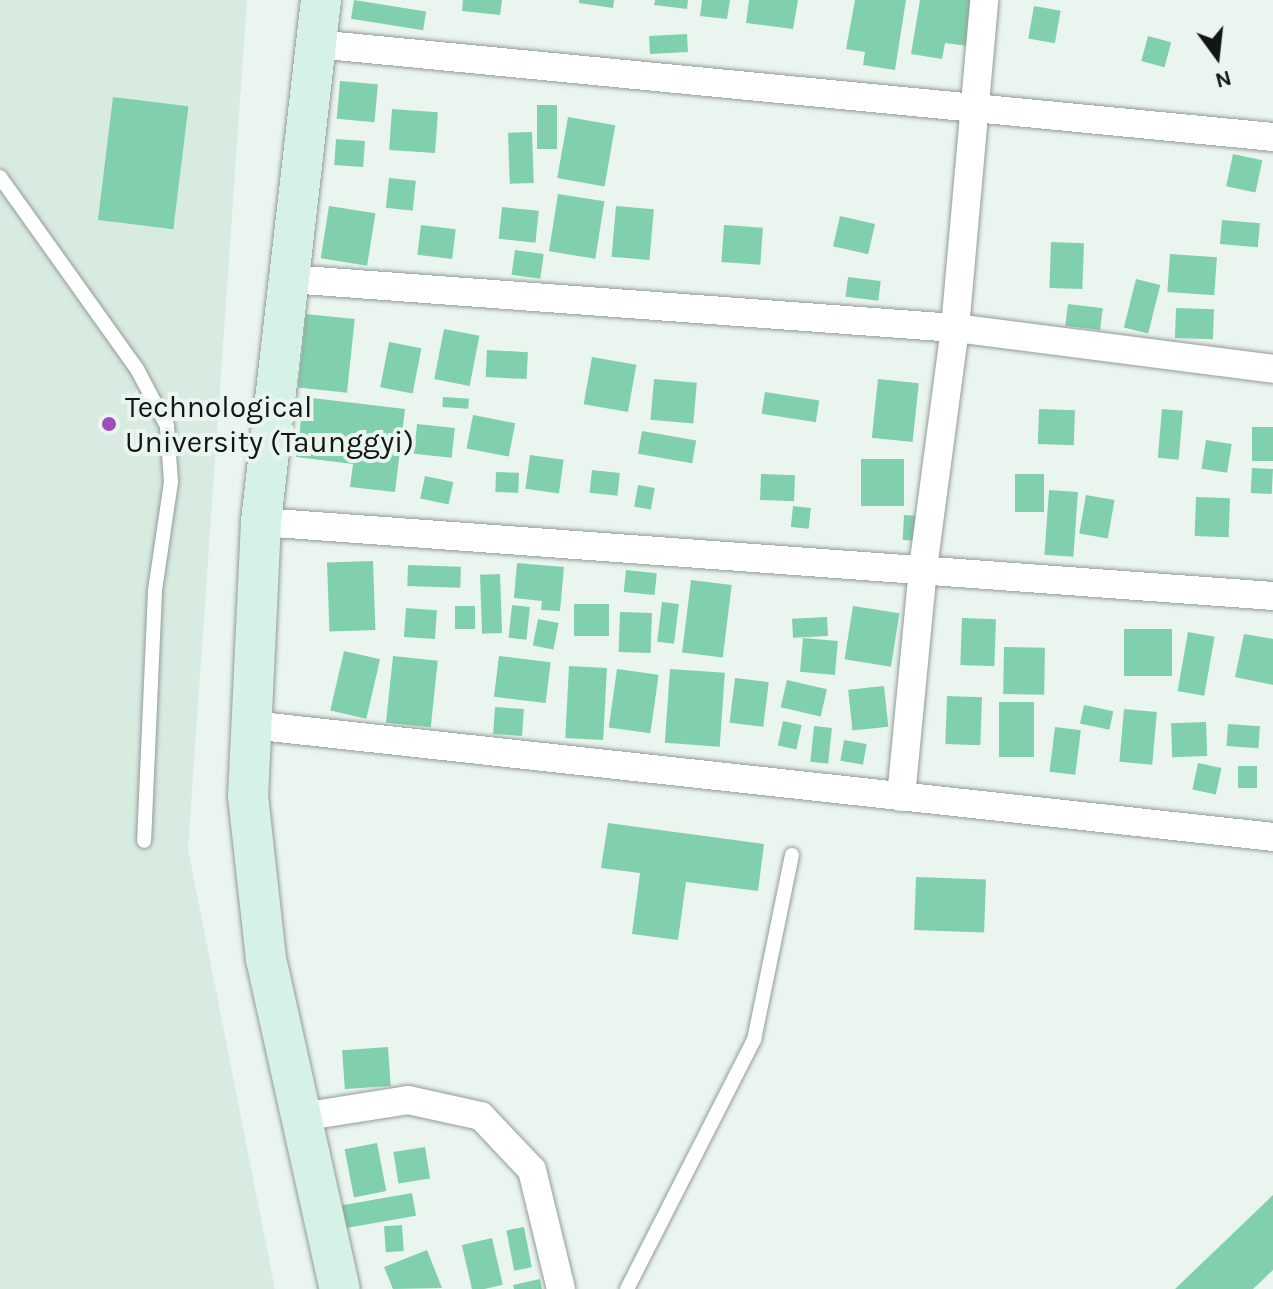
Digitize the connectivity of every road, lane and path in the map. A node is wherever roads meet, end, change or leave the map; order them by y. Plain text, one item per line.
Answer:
1 (321, 0) edge
2 (984, 0) edge
3 (316, 44) junction
4 (975, 110) junction
5 (1273, 137) edge
6 (0, 177) edge
7 (289, 279) junction
8 (955, 328) junction
9 (1273, 369) edge
10 (261, 522) junction
11 (923, 568) junction
12 (1273, 596) edge
13 (251, 725) junction
14 (901, 797) junction
15 (1273, 837) edge
16 (144, 841) dead end
17 (792, 855) dead end
18 (301, 1117) junction
19 (340, 1289) edge
20 (561, 1289) edge
21 (627, 1289) edge

1 - 3 main road
2 - 4 street
3 - 4 street
3 - 7 main road
4 - 5 street
4 - 8 street
6 - 16 lane
7 - 8 street
7 - 10 main road
8 - 9 street
8 - 11 street
10 - 11 street
10 - 13 main road
11 - 12 street
11 - 14 street
13 - 14 street
13 - 18 main road
14 - 15 street
17 - 21 lane
18 - 19 main road
18 - 20 street

